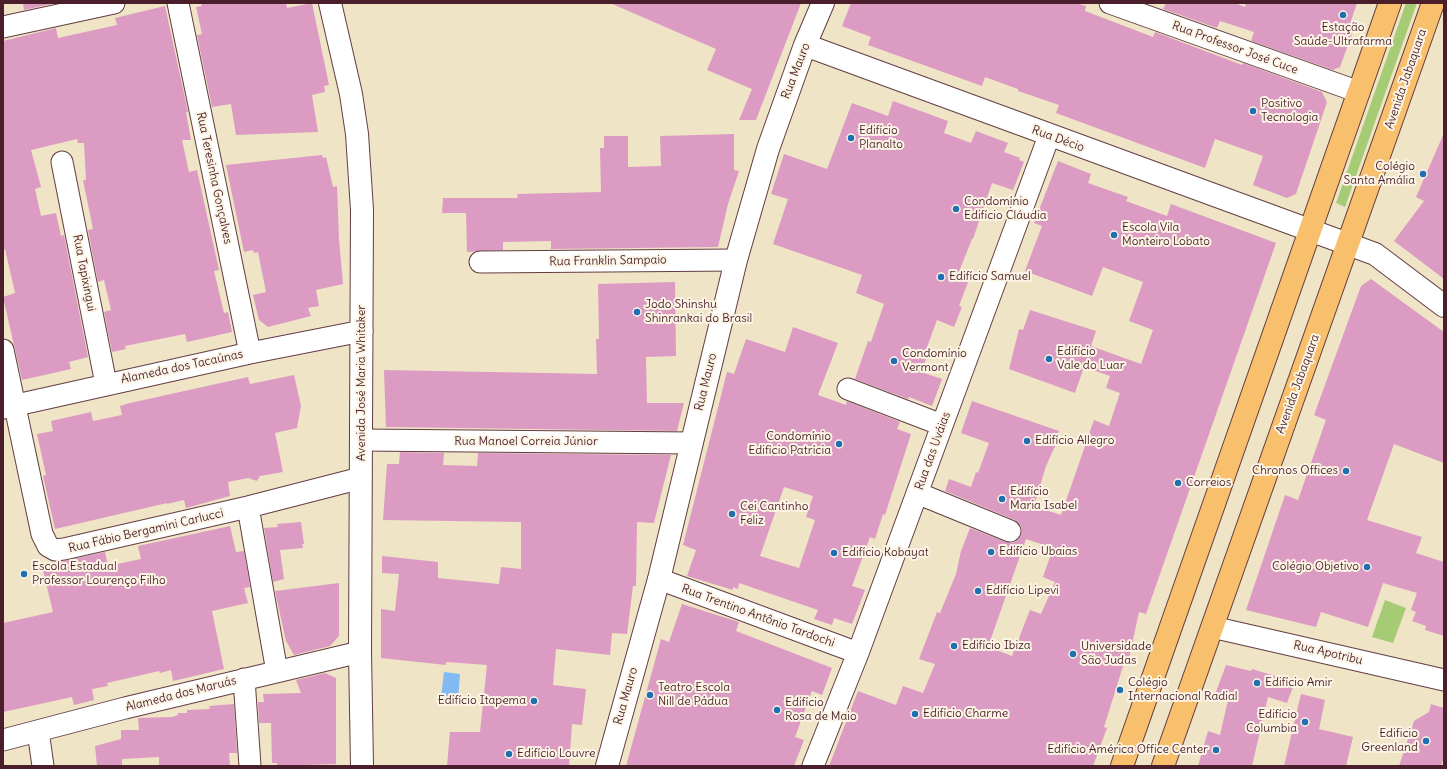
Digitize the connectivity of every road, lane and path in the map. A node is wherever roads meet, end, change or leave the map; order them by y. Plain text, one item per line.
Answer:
1 (114, 3) edge
2 (178, 3) edge
3 (330, 3) edge
4 (823, 3) edge
5 (1110, 3) edge
6 (1390, 3) edge
7 (1433, 3) edge
8 (3, 27) edge
9 (805, 45) junction
10 (1360, 92) junction
11 (1049, 136) junction
12 (62, 162) dead end
13 (1311, 230) junction
14 (1348, 244) junction
15 (736, 260) junction
16 (480, 262) dead end
17 (1444, 306) edge
18 (362, 330) junction
19 (3, 350) edge
20 (250, 352) junction
21 (106, 384) junction
22 (848, 389) dead end
23 (9, 406) edge
24 (942, 425) junction
25 (361, 440) junction
26 (692, 443) junction
27 (361, 478) junction
28 (917, 494) junction
29 (248, 507) junction
30 (1010, 531) dead end
31 (659, 580) junction
32 (1212, 627) junction
33 (360, 652) junction
34 (858, 654) junction
35 (278, 672) junction
36 (244, 679) junction
37 (1444, 680) edge
38 (38, 731) junction
39 (3, 740) edge
40 (42, 766) edge
41 (250, 766) edge
42 (362, 766) edge
43 (606, 766) edge
44 (813, 766) edge
45 (1122, 766) edge
46 (1163, 766) edge

1 - 8 street
2 - 20 street, Rua Teresinha Gonçalves
3 - 18 street, Avenida José Maria Whitaker
4 - 9 street, Rua Mauro
5 - 10 street, Rua Professor José Cuce
6 - 10 main road
7 - 14 main road, Avenida Jabaquara
9 - 11 street, Rua Décio
9 - 15 street, Rua Mauro
10 - 13 main road
11 - 13 street, Rua Décio
11 - 24 street, Rua das Uváias
12 - 21 street, Rua Tapixingui
13 - 14 street, Rua Décio
13 - 45 main road
14 - 17 street, Rua Décio
14 - 32 main road, Avenida Jabaquara
15 - 16 street, Rua Franklin Sampaio
15 - 26 street, Rua Mauro
18 - 20 street, Alameda dos Tacaúnas
18 - 25 street, Avenida José Maria Whitaker
19 - 23 street
20 - 21 street, Alameda dos Tacaúnas
21 - 23 street, Alameda dos Tacaúnas
22 - 24 street
23 - 29 street, Rua Fábio Bergamini Carlucci
24 - 28 street, Rua das Uváias
25 - 26 street, Rua Manoel Correia Júnior
25 - 27 street, Avenida José Maria Whitaker
26 - 31 street, Rua Mauro
27 - 29 street, Rua Fábio Bergamini Carlucci
27 - 33 street, Avenida José Maria Whitaker
28 - 30 street
28 - 34 street, Rua das Uváias
29 - 35 street
31 - 34 street, Rua Trentino Antônio Tardochi
31 - 43 street, Rua Mauro
32 - 37 street, Rua Apotribu
32 - 46 main road, Avenida Jabaquara
33 - 35 street, Alameda dos Maruás
33 - 42 street, Avenida José Maria Whitaker
34 - 44 street, Rua das Uváias
35 - 36 street, Alameda dos Maruás
36 - 38 street, Alameda dos Maruás
36 - 41 street
38 - 39 street, Alameda dos Maruás
38 - 40 street

